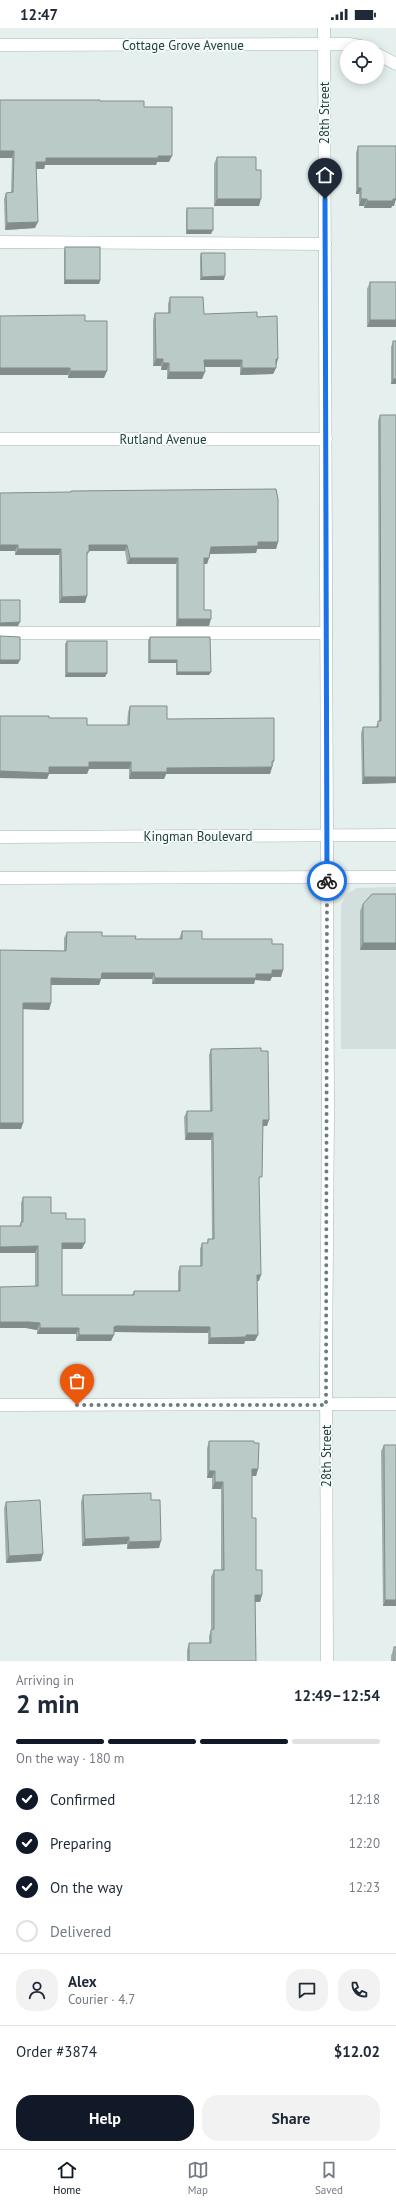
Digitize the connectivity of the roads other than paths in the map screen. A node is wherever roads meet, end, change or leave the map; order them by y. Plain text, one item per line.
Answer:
1 (324, 28) edge
2 (340, 44) edge
3 (0, 45) edge
4 (324, 45) junction
5 (384, 58) edge
6 (396, 64) edge
7 (0, 242) edge
8 (325, 244) junction
9 (326, 439) junction
10 (0, 440) edge
11 (0, 633) edge
12 (326, 633) junction
13 (396, 835) edge
14 (327, 836) junction
15 (0, 837) edge
16 (396, 877) edge
17 (0, 878) edge
18 (327, 878) junction
19 (396, 1404) edge
20 (0, 1405) edge
21 (326, 1405) junction
22 (327, 1661) edge

1 - 4 street, 28th Street
2 - 4 street, Cottage Grove Avenue
3 - 4 street, Cottage Grove Avenue
4 - 8 street, 28th Street
5 - 6 street
7 - 8 street
8 - 9 street, 28th Street
9 - 10 street, Rutland Avenue
9 - 12 street, 28th Street
11 - 12 street
12 - 14 street, 28th Street
13 - 14 street, Kingman Boulevard
14 - 15 street, Kingman Boulevard
14 - 18 street, 28th Street
16 - 18 street
17 - 18 street
18 - 21 street, 28th Street
19 - 21 street
20 - 21 street
21 - 22 street, 28th Street

